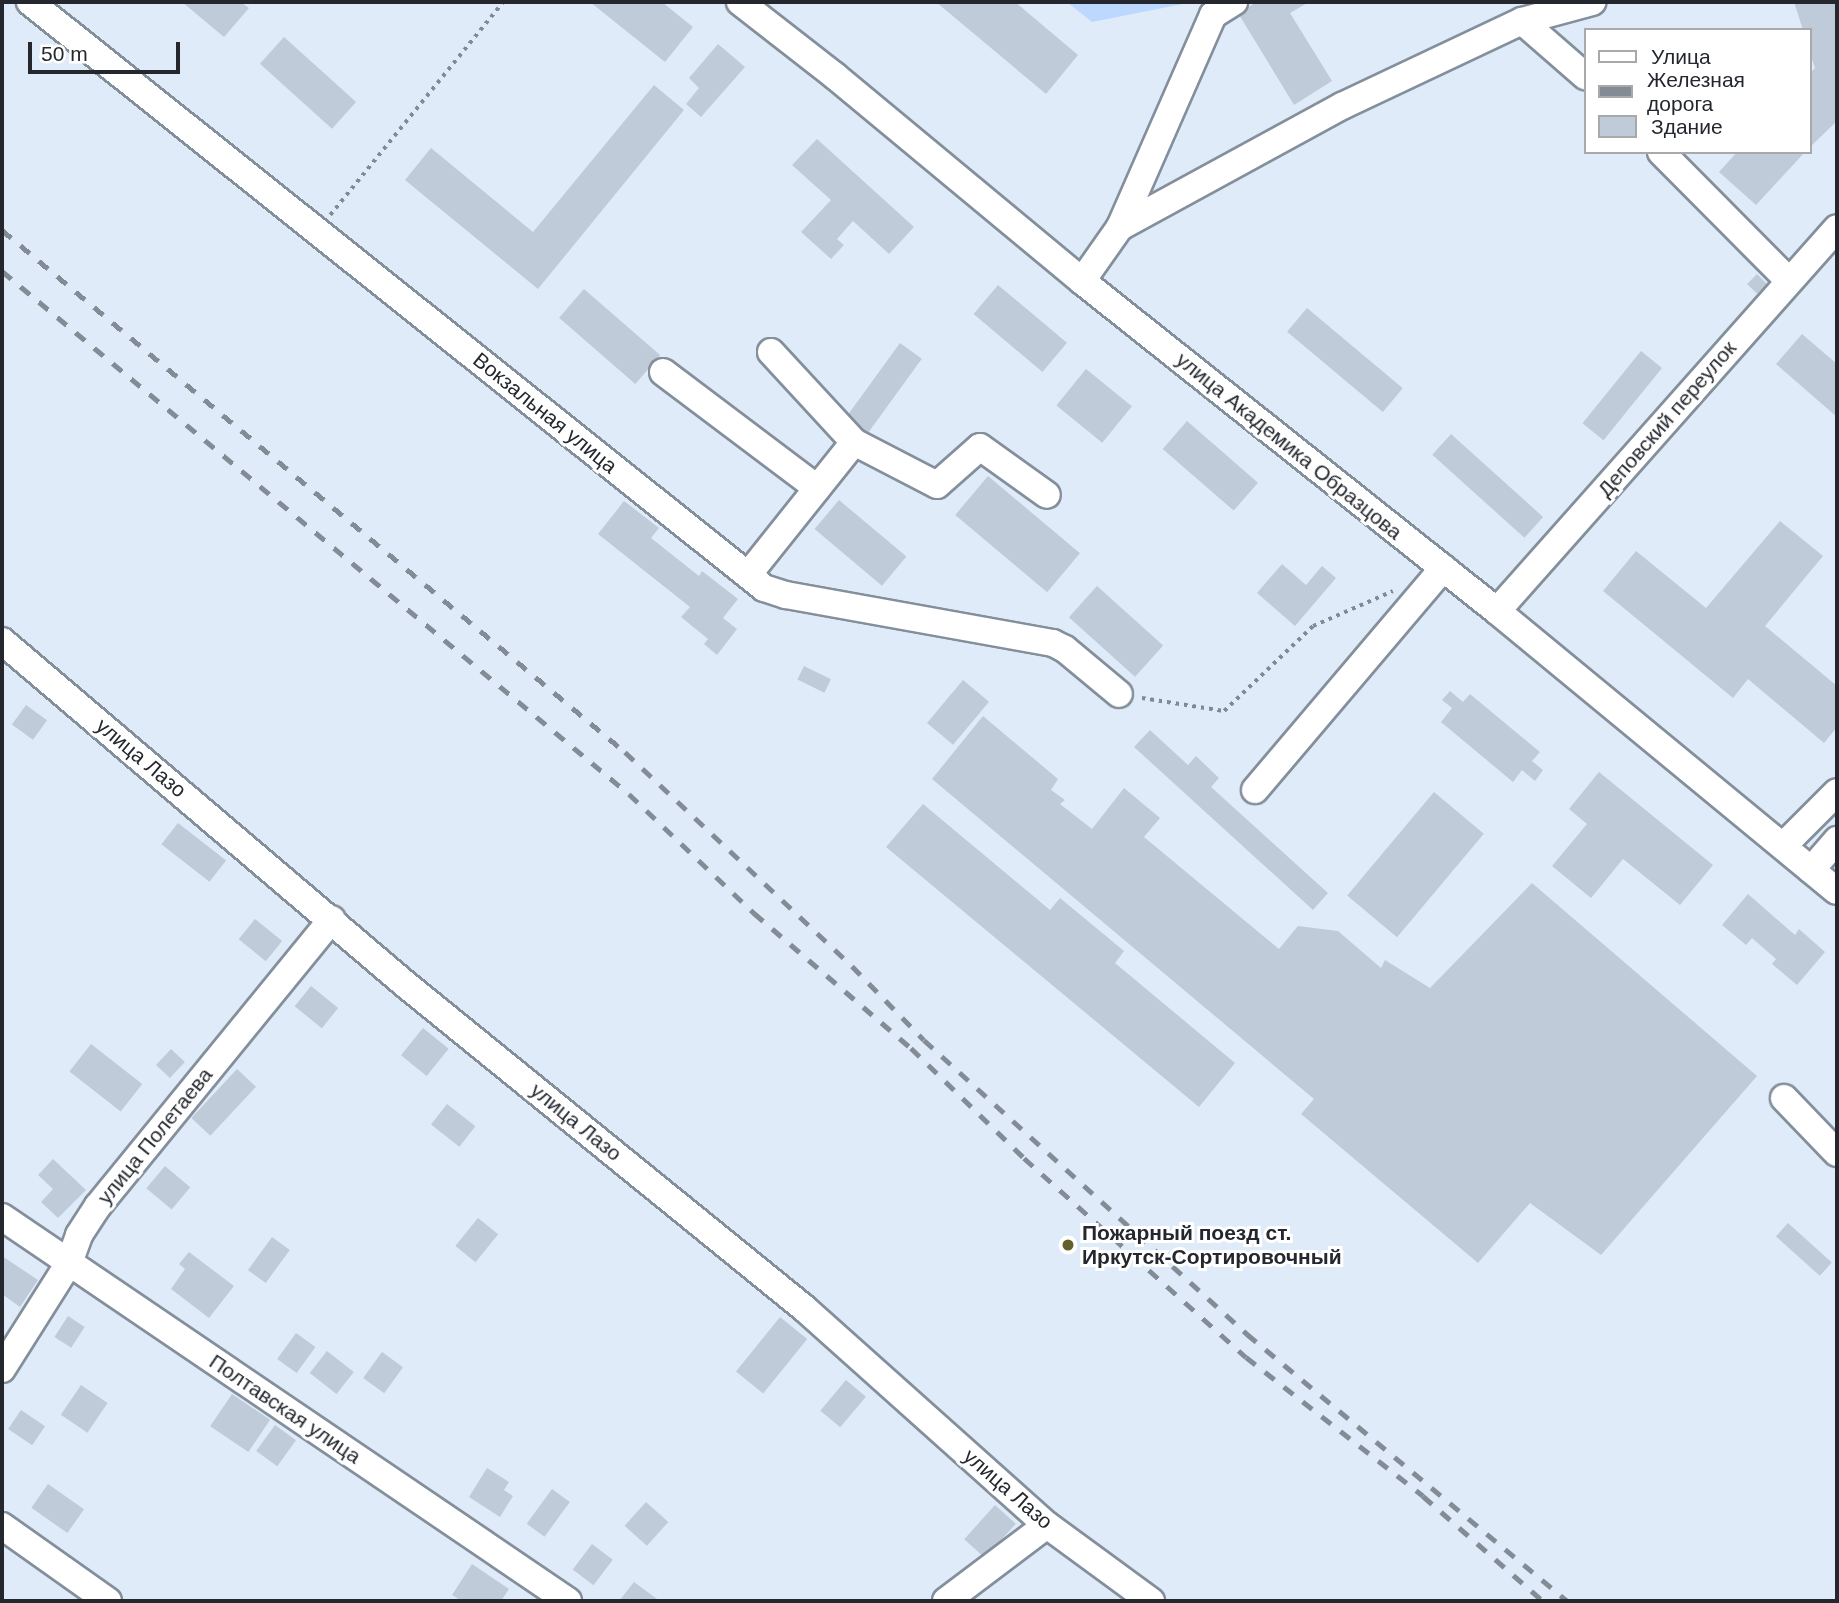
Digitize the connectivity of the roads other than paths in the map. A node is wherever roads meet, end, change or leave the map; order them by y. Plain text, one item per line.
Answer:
1 (30, 2) edge
2 (740, 2) edge
3 (1234, 2) edge
4 (1592, 2) edge
5 (61, 11) edge
6 (1522, 21) junction
7 (1584, 75) edge
8 (1663, 154) edge
9 (1120, 227) junction
10 (1837, 228) edge
11 (1083, 281) junction
12 (1789, 281) junction
13 (771, 352) dead end
14 (663, 372) dead end
15 (854, 442) junction
16 (817, 488) junction
17 (1047, 495) dead end
18 (1443, 568) junction
19 (748, 575) junction
20 (1497, 611) junction
21 (2, 641) edge
22 (1119, 694) road end
23 (1255, 790) dead end
24 (1837, 792) edge
25 (1837, 840) edge
26 (1783, 846) junction
27 (1811, 870) junction
28 (1837, 891) edge
29 (332, 919) junction
30 (1784, 1098) dead end
31 (1837, 1153) edge
32 (2, 1217) edge
33 (69, 1263) junction
34 (2, 1369) edge
35 (1047, 1525) junction
36 (2, 1526) edge
37 (108, 1601) edge
38 (568, 1601) edge
39 (946, 1601) edge
40 (1151, 1601) edge

1 - 5 street, Вокзальная улица
2 - 11 street, улица Академика Образцова
3 - 9 street
4 - 6 street
5 - 19 street, Вокзальная улица
6 - 7 street
6 - 9 street
8 - 12 street
9 - 11 street
10 - 12 street, Деповский переулок
11 - 18 street, улица Академика Образцова
12 - 20 street, Деповский переулок
13 - 15 street
14 - 16 street
15 - 16 street
15 - 17 street
16 - 19 street
18 - 20 street, улица Академика Образцова
18 - 23 street
19 - 22 street, Вокзальная улица
20 - 26 street, улица Академика Образцова
21 - 29 street, улица Лазо
24 - 26 street
25 - 27 street
26 - 27 street, улица Академика Образцова
27 - 28 street, улица Академика Образцова
29 - 33 street, улица Полетаева
29 - 35 street, улица Лазо
30 - 31 street
32 - 33 street, Полтавская улица
33 - 34 street, улица Полетаева
33 - 38 street, Полтавская улица
35 - 39 street
35 - 40 street, улица Лазо
36 - 37 street

